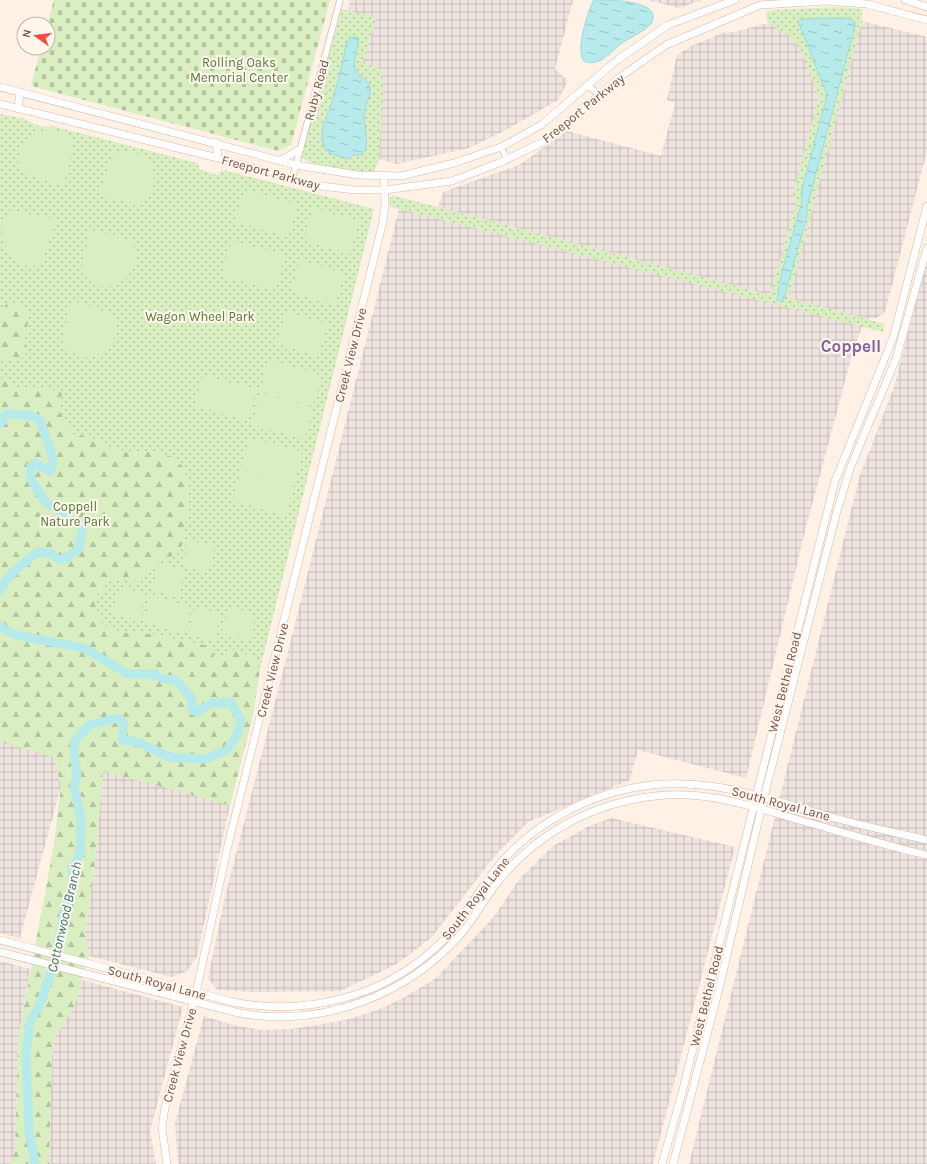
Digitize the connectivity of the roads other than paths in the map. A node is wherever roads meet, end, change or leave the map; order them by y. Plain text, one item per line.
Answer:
1 (340, 0) edge
2 (735, 0) edge
3 (904, 0) edge
4 (759, 3) edge
5 (927, 7) edge
6 (927, 20) edge
7 (588, 86) junction
8 (0, 87) edge
9 (20, 92) junction
10 (600, 95) junction
11 (0, 104) edge
12 (18, 109) junction
13 (216, 142) junction
14 (501, 146) junction
15 (300, 150) junction
16 (209, 156) junction
17 (218, 158) junction
18 (507, 159) junction
19 (278, 160) junction
20 (296, 165) junction
21 (384, 176) junction
22 (292, 180) junction
23 (385, 190) junction
24 (927, 206) edge
25 (927, 248) edge
26 (900, 312) junction
27 (909, 315) junction
28 (854, 430) junction
29 (864, 434) junction
30 (756, 794) junction
31 (764, 797) junction
32 (594, 799) junction
33 (754, 806) junction
34 (762, 808) junction
35 (598, 810) junction
36 (927, 840) edge
37 (927, 855) edge
38 (487, 879) junction
39 (496, 885) junction
40 (0, 940) edge
41 (0, 952) edge
42 (116, 971) junction
43 (92, 976) junction
44 (708, 986) junction
45 (719, 989) junction
46 (196, 993) junction
47 (194, 1002) junction
48 (332, 1002) junction
49 (333, 1011) junction
50 (688, 1067) junction
51 (698, 1070) junction
52 (167, 1164) edge
53 (662, 1164) edge
54 (673, 1164) edge

1 - 15 street, Ruby Road
2 - 7 main road, Freeport Parkway
3 - 5 main road
4 - 6 main road, Freeport Parkway
4 - 10 main road, Freeport Parkway
7 - 10 street
7 - 14 main road, Freeport Parkway
8 - 9 main road, Freeport Parkway
9 - 12 main road
9 - 13 main road, Freeport Parkway
10 - 18 main road, Freeport Parkway
11 - 12 main road, Freeport Parkway
12 - 16 main road, Freeport Parkway
13 - 16 main road
13 - 17 main road
13 - 19 main road, Freeport Parkway
14 - 18 street
14 - 21 main road, Freeport Parkway
15 - 19 main road
15 - 20 street, Ruby Road
16 - 17 main road, Freeport Parkway
17 - 22 main road, Freeport Parkway
18 - 23 main road, Freeport Parkway
19 - 20 main road, Freeport Parkway
20 - 21 main road, Freeport Parkway
20 - 22 street, Ruby Road
21 - 23 main road, Creek View Drive
22 - 23 main road, Freeport Parkway
23 - 46 main road, Creek View Drive
24 - 26 main road, West Bethel Road
25 - 27 main road, West Bethel Road
26 - 27 main road
26 - 28 main road, West Bethel Road
27 - 29 main road, West Bethel Road
28 - 29 main road
28 - 30 main road, West Bethel Road
29 - 31 main road, West Bethel Road
30 - 31 main road, South Royal Lane
30 - 32 main road, South Royal Lane
30 - 33 main road, West Bethel Road
31 - 34 main road, West Bethel Road
31 - 36 main road, South Royal Lane
32 - 35 main road
32 - 38 main road, South Royal Lane
33 - 34 main road, South Royal Lane
33 - 35 main road, South Royal Lane
33 - 44 main road, West Bethel Road
34 - 37 main road, South Royal Lane
34 - 45 main road, West Bethel Road
35 - 39 main road, South Royal Lane
38 - 39 main road
38 - 48 main road, South Royal Lane
39 - 49 main road, South Royal Lane
40 - 42 main road, South Royal Lane
41 - 43 main road, South Royal Lane
42 - 43 main road
42 - 46 main road, South Royal Lane
43 - 47 main road, South Royal Lane
44 - 45 main road
44 - 50 main road, West Bethel Road
45 - 51 main road, West Bethel Road
46 - 47 main road, Creek View Drive
46 - 48 main road, South Royal Lane
47 - 49 main road, South Royal Lane
47 - 52 main road, Creek View Drive
48 - 49 main road
50 - 51 main road
50 - 53 main road, West Bethel Road
51 - 54 main road, West Bethel Road

